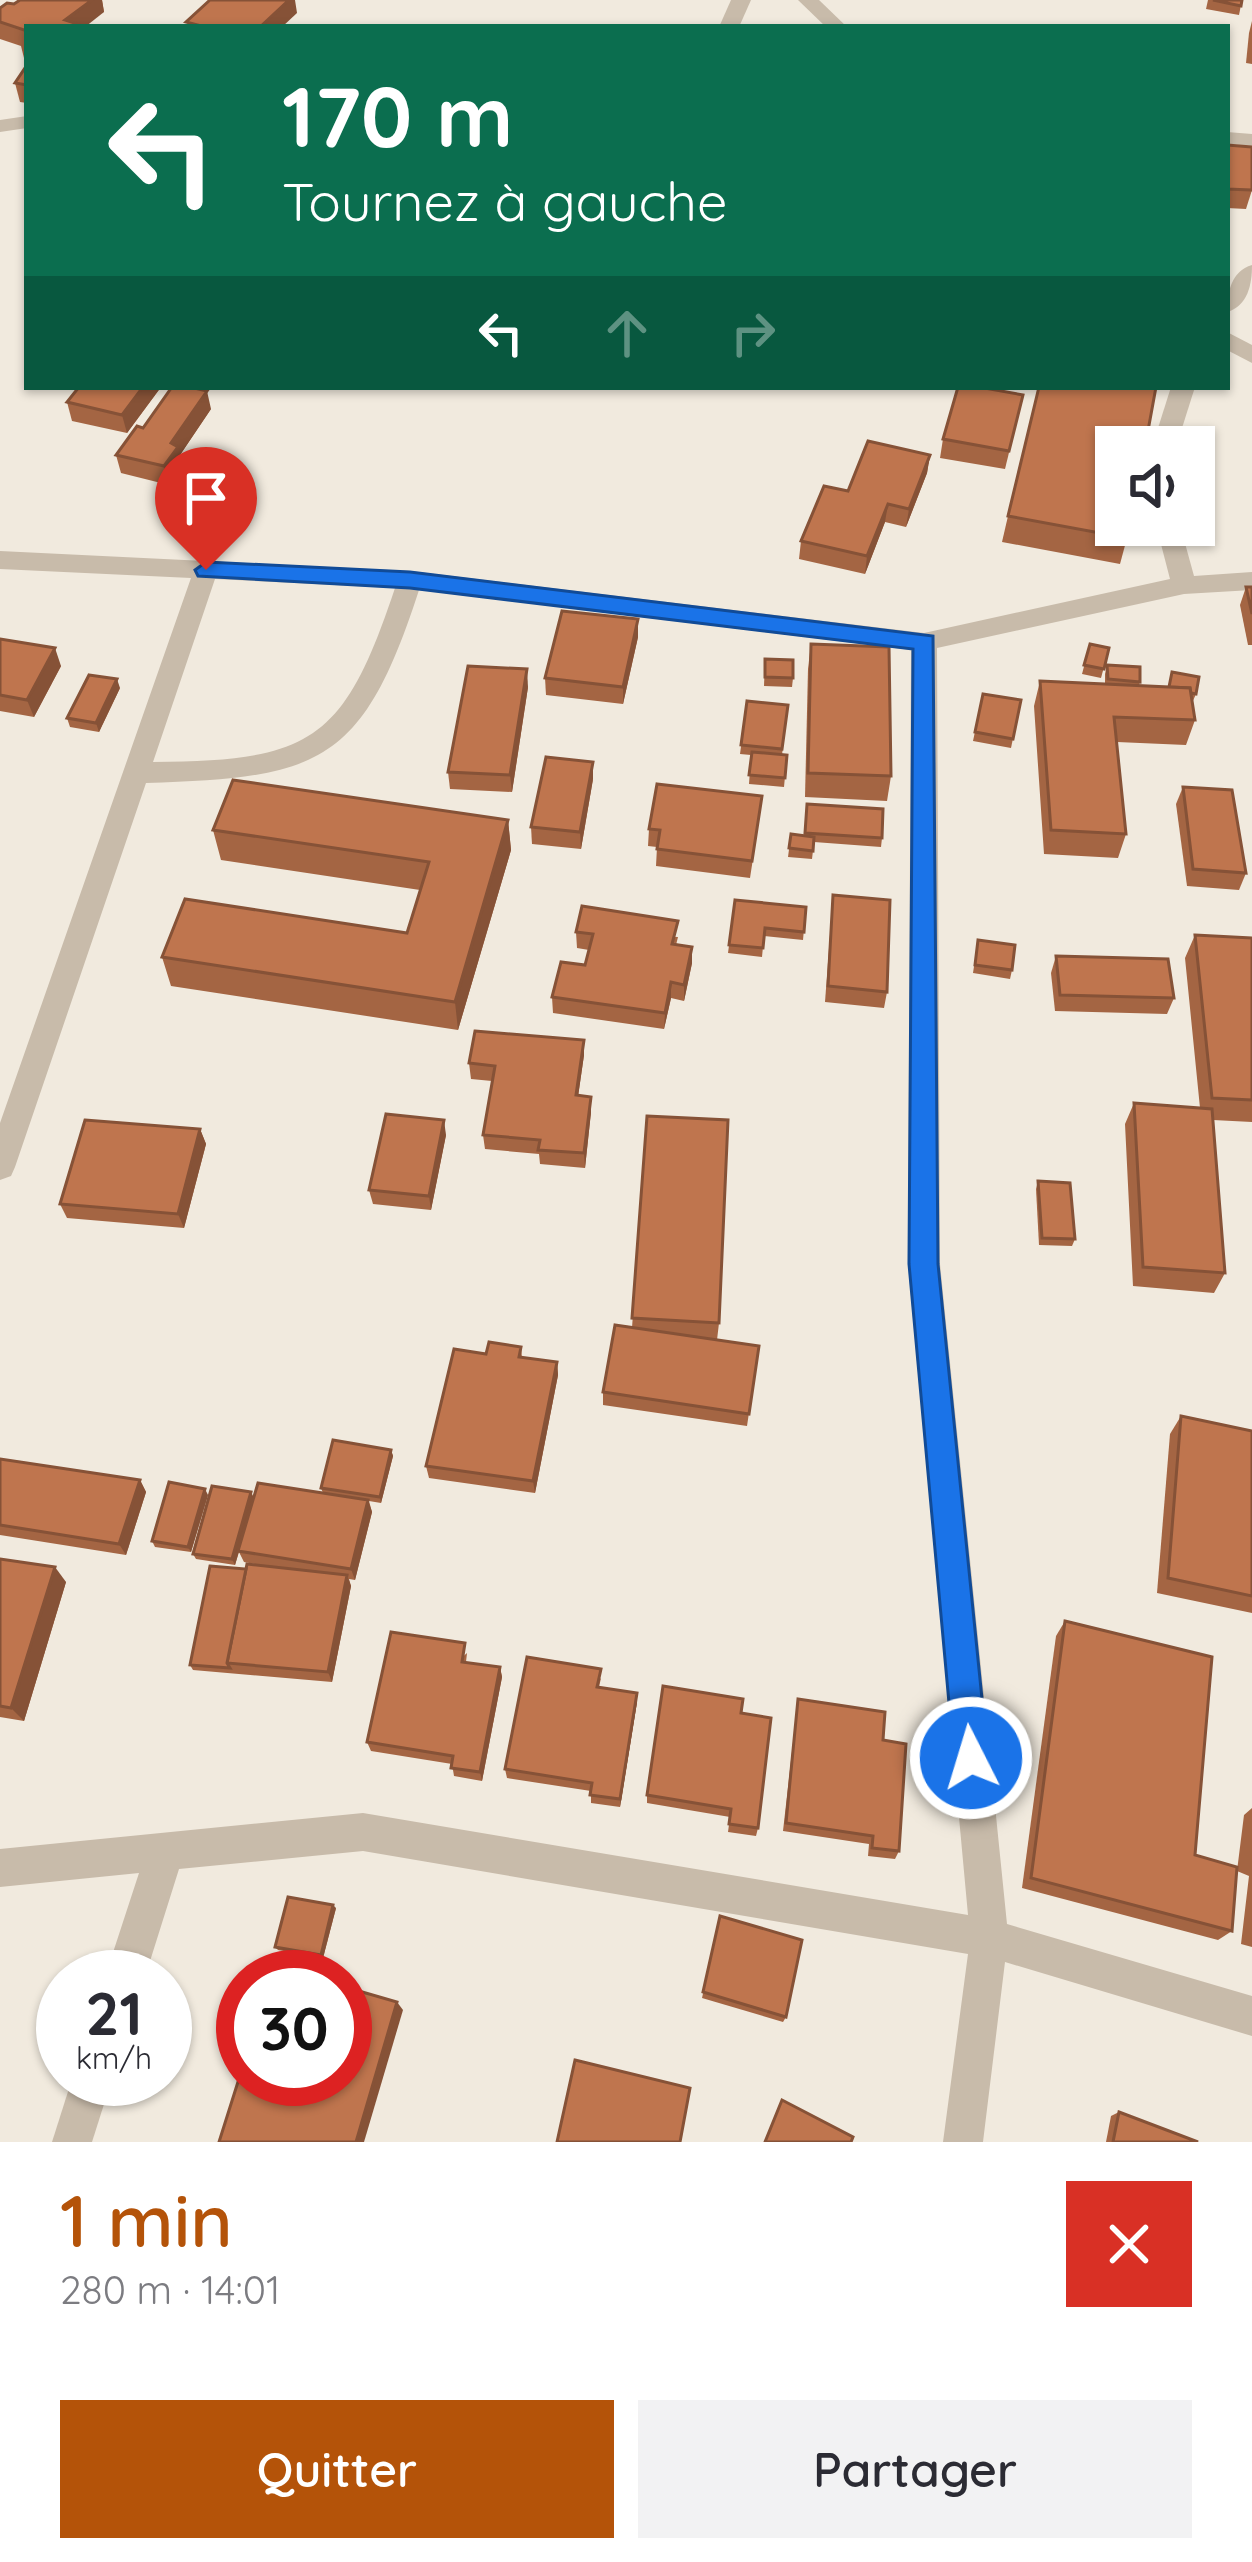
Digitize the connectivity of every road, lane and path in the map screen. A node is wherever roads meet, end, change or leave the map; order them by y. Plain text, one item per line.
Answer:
1 (808, 0) edge
2 (835, 24) edge
3 (1252, 272) edge
4 (1230, 301) edge
5 (1182, 390) edge
6 (1171, 426) edge
7 (1174, 546) edge
8 (0, 560) edge
9 (206, 570) junction
10 (410, 580) junction
11 (1252, 581) edge
12 (1184, 585) junction
13 (924, 642) junction
14 (139, 773) junction
15 (0, 1167) edge
16 (165, 1852) junction
17 (0, 1868) edge
18 (988, 1938) junction
19 (134, 1950) edge
20 (1252, 2016) edge
21 (83, 2106) edge
22 (72, 2142) edge
23 (963, 2142) edge

1 - 2 street
3 - 4 street
5 - 6 street
7 - 12 street
8 - 9 street
9 - 10 street
9 - 14 street
10 - 13 street
10 - 14 street
11 - 12 street
12 - 13 street
13 - 18 street
14 - 15 street
16 - 17 street
16 - 18 street
16 - 19 street
18 - 20 street
18 - 23 street
21 - 22 street

